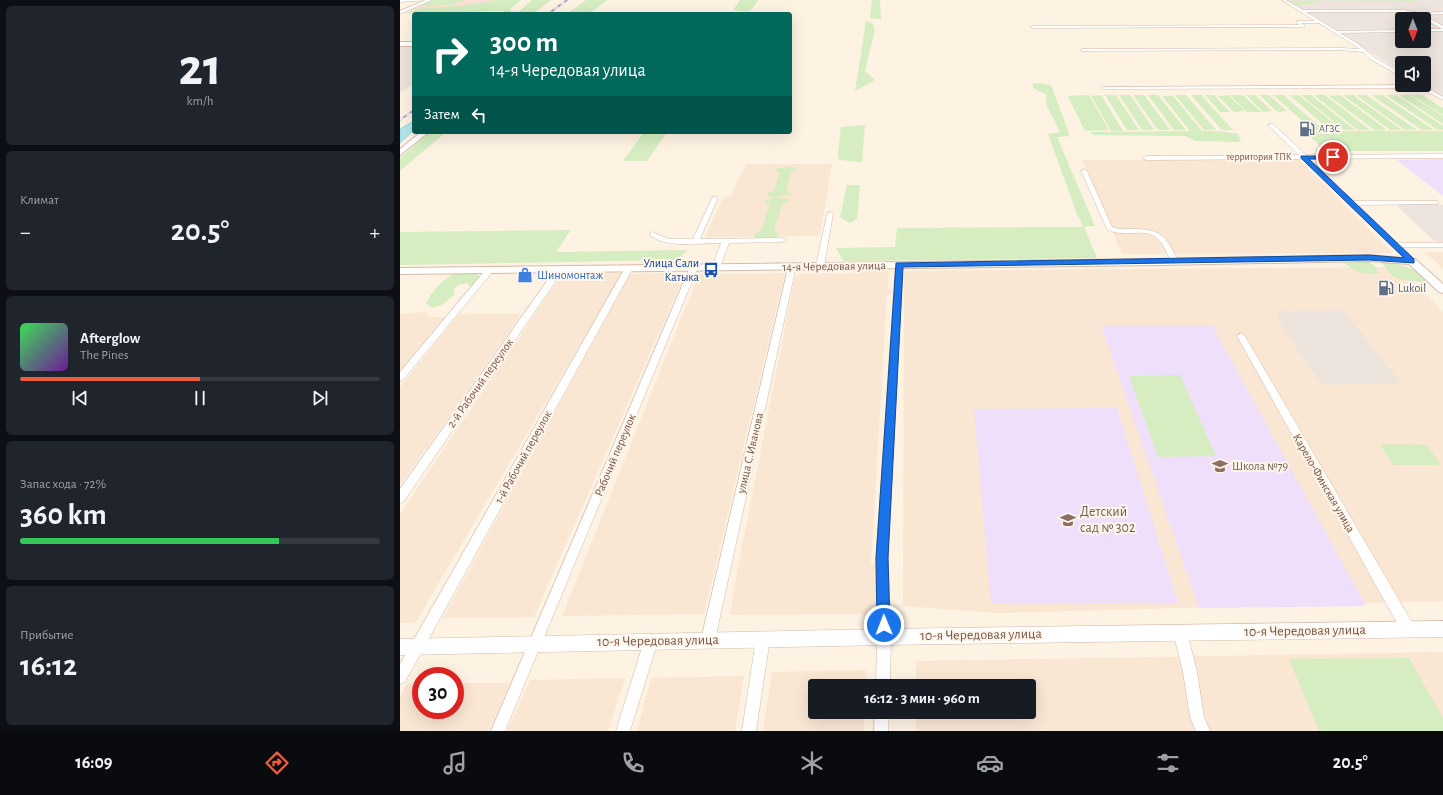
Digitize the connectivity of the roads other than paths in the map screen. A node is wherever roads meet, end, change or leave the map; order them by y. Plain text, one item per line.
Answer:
1 (430, 0) edge
2 (1284, 0) edge
3 (400, 1) edge
4 (1303, 11) junction
5 (1409, 12) edge
6 (400, 13) edge
7 (1443, 13) edge
8 (1431, 14) edge
9 (1319, 22) junction
10 (1431, 22) edge
11 (1033, 27) dead end
12 (1443, 29) edge
13 (1431, 30) edge
14 (1395, 31) edge
15 (1335, 32) junction
16 (400, 44) edge
17 (412, 44) edge
18 (1082, 50) dead end
19 (1363, 51) junction
20 (1395, 72) edge
21 (1395, 86) edge
22 (1103, 88) dead end
23 (1430, 92) edge
24 (1443, 99) edge
25 (1271, 125) dead end
26 (423, 134) edge
27 (400, 153) edge
28 (1443, 156) edge
29 (1303, 157) junction
30 (1146, 158) dead end
31 (1084, 171) dead end
32 (715, 198) dead end
33 (1351, 202) junction
34 (1436, 202) dead end
35 (830, 214) dead end
36 (652, 234) dead end
37 (726, 240) junction
38 (782, 240) dead end
39 (696, 241) junction
40 (1396, 245) junction
41 (1443, 246) edge
42 (1412, 261) junction
43 (1175, 262) junction
44 (899, 265) junction
45 (792, 266) junction
46 (820, 266) junction
47 (694, 267) junction
48 (716, 267) junction
49 (630, 268) junction
50 (560, 269) junction
51 (400, 270) edge
52 (490, 270) junction
53 (1443, 290) edge
54 (1241, 336) dead end
55 (400, 378) edge
56 (400, 498) edge
57 (1408, 629) junction
58 (1443, 629) edge
59 (1180, 632) junction
60 (884, 637) junction
61 (763, 639) junction
62 (708, 640) junction
63 (651, 641) junction
64 (536, 644) junction
65 (400, 646) edge
66 (417, 646) junction
67 (400, 677) edge
68 (882, 679) edge
69 (882, 719) edge
70 (498, 731) edge
71 (623, 731) edge
72 (749, 731) edge
73 (881, 731) edge
74 (1204, 731) edge

1 - 3 street
1 - 6 street
2 - 4 street
4 - 5 street
4 - 9 street
7 - 8 street
9 - 11 street
9 - 15 street
10 - 12 street
12 - 13 street
14 - 15 street
15 - 19 street
16 - 17 main road
18 - 19 street
19 - 20 street
21 - 22 street
23 - 24 street
25 - 29 street
26 - 27 main road
28 - 29 street, территория ТПК
29 - 30 street, территория ТПК
29 - 33 street
31 - 43 street
32 - 39 street
33 - 34 street
33 - 40 street
35 - 46 street
36 - 39 street
37 - 38 street
37 - 39 street
37 - 48 street
40 - 41 street
40 - 42 street
42 - 43 main road, 14-я Чередовая улица
42 - 53 main road
43 - 44 main road, 14-я Чередовая улица
44 - 46 main road, 14-я Чередовая улица
44 - 60 street
45 - 46 main road, 14-я Чередовая улица
45 - 48 main road, 14-я Чередовая улица
45 - 62 street, улица С.Иванова
47 - 48 main road, 14-я Чередовая улица
47 - 49 main road, 14-я Чередовая улица
47 - 64 street, Рабочий переулок
49 - 50 main road, 14-я Чередовая улица
49 - 66 street, 1-й Рабочий переулок
50 - 52 main road, 14-я Чередовая улица
50 - 56 street, 2-й Рабочий переулок
51 - 52 main road, 14-я Чередовая улица
52 - 55 street
54 - 57 street, Карело-Финская улица
57 - 58 street, 10-я Чередовая улица
57 - 59 street, 10-я Чередовая улица
59 - 60 street, 10-я Чередовая улица
59 - 74 street
60 - 61 street, 10-я Чередовая улица
60 - 68 street
61 - 62 street, 10-я Чередовая улица
61 - 72 street
62 - 63 street, 10-я Чередовая улица
63 - 64 street, 10-я Чередовая улица
63 - 71 street
64 - 66 street, 10-я Чередовая улица
64 - 70 street, Рабочий переулок
65 - 66 street, 10-я Чередовая улица
66 - 67 street, 1-й Рабочий переулок
69 - 73 street

